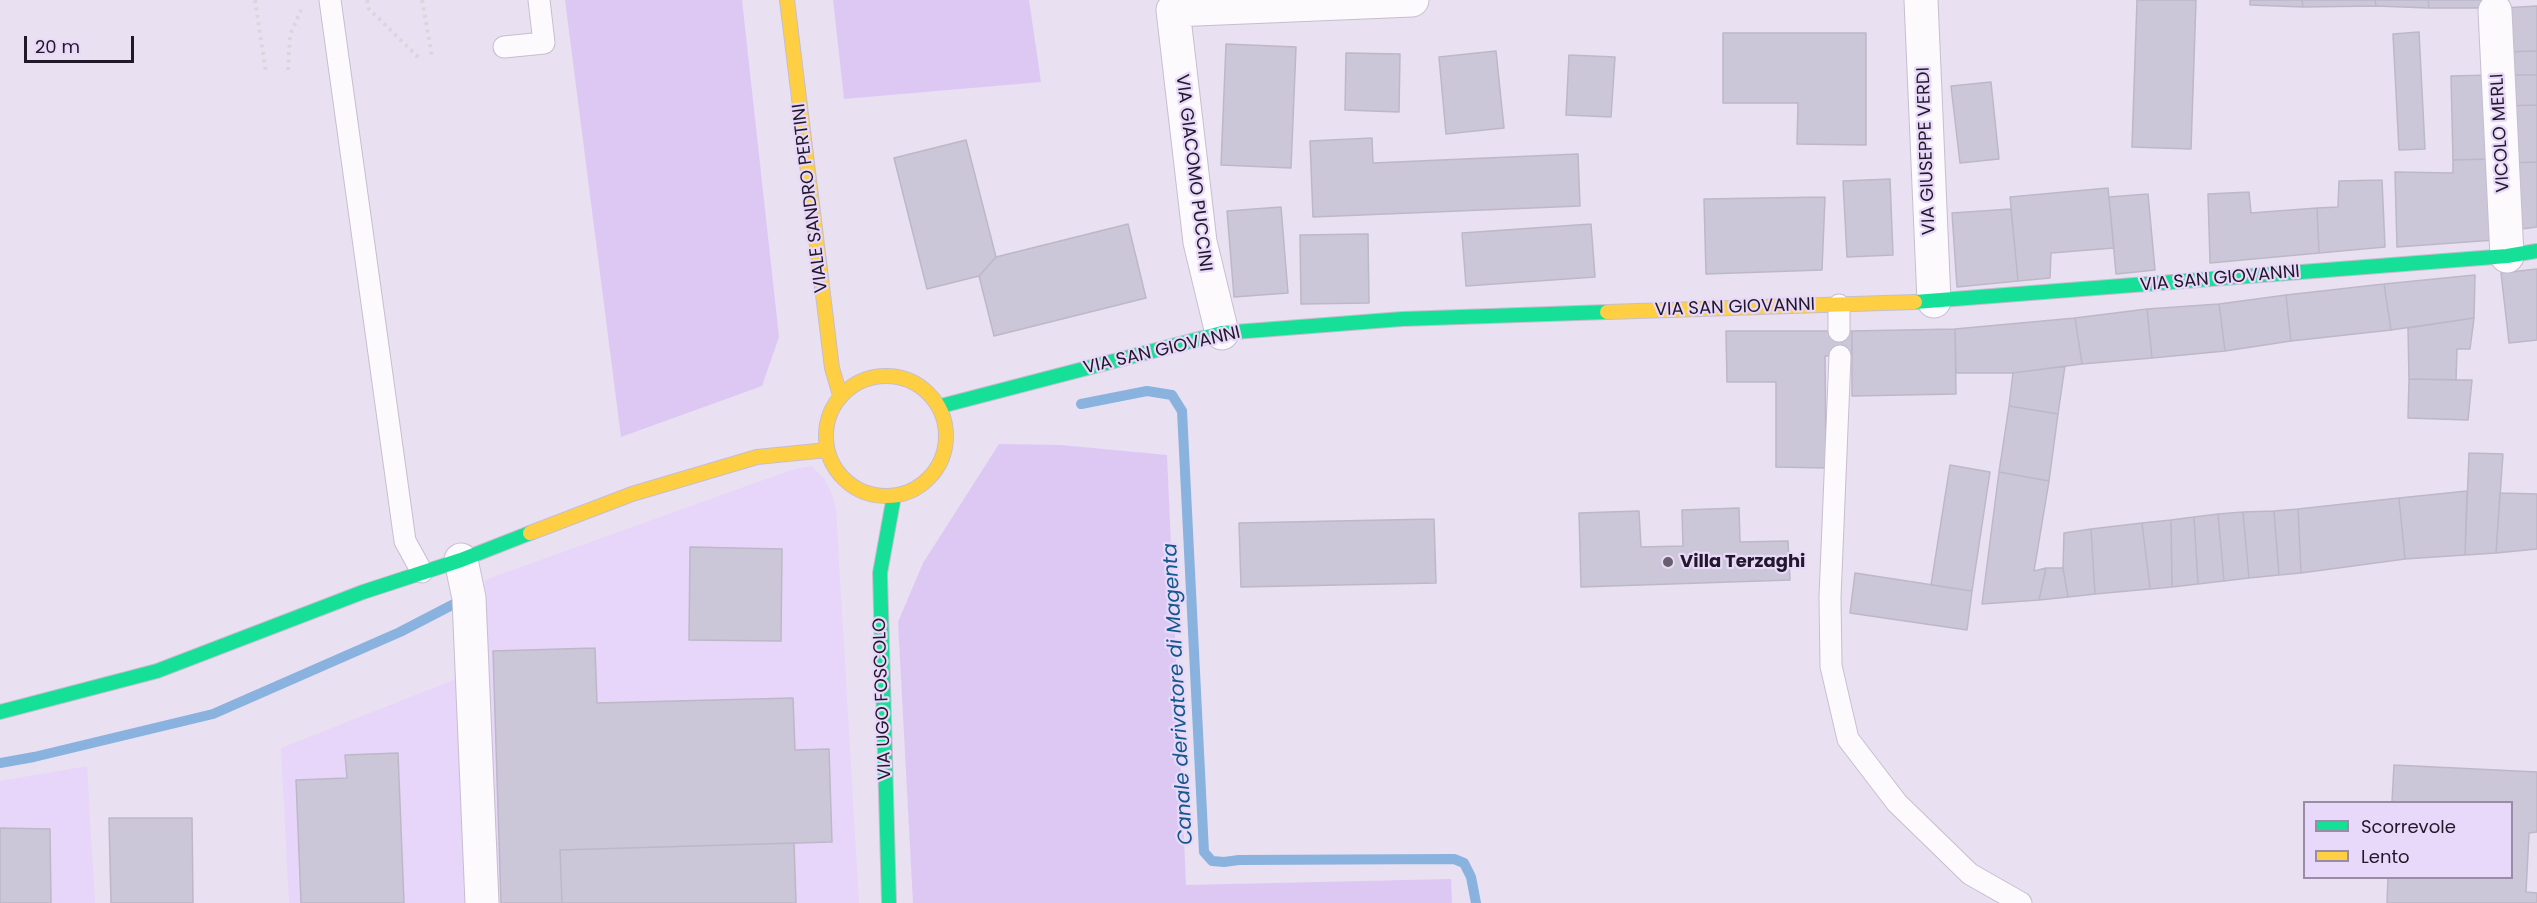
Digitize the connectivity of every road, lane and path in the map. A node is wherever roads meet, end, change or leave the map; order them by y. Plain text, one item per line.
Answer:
1 (255, 0) edge
2 (330, 0) edge
3 (367, 0) edge
4 (422, 0) edge
5 (539, 0) edge
6 (787, 0) edge
7 (1412, 0) edge
8 (1921, 0) edge
9 (302, 9) dead end
10 (2495, 11) dead end
11 (504, 47) dead end
12 (432, 56) dead end
13 (419, 58) dead end
14 (288, 70) dead end
15 (266, 73) dead end
16 (2522, 253) edge
17 (1934, 301) junction
18 (1839, 304) junction
19 (1839, 331) dead end
20 (1222, 333) junction
21 (1839, 356) dead end
22 (840, 395) junction
23 (941, 406) junction
24 (827, 450) junction
25 (894, 496) junction
26 (461, 560) junction
27 (422, 572) junction
28 (0, 712) edge
29 (482, 903) edge
30 (889, 903) edge
31 (2021, 903) edge

1 - 15 path
2 - 27 lane
3 - 13 path
4 - 12 path
5 - 11 lane
6 - 22 street, VIALE SANDRO PERTINI
7 - 20 street, VIA GIACOMO PUCCINI
8 - 17 street, VIA GIUSEPPE VERDI
9 - 14 path
10 - 16 street, VICOLO MERLI
16 - 17 street, VIA SAN GIOVANNI
17 - 18 street, VIA SAN GIOVANNI
18 - 19 lane
18 - 20 street, VIA SAN GIOVANNI
20 - 23 street, VIA SAN GIOVANNI
21 - 31 lane
22 - 23 street
22 - 24 street
23 - 25 street
24 - 25 street
24 - 26 street
25 - 30 street, VIA UGO FOSCOLO
26 - 27 street
26 - 29 street
27 - 28 street

